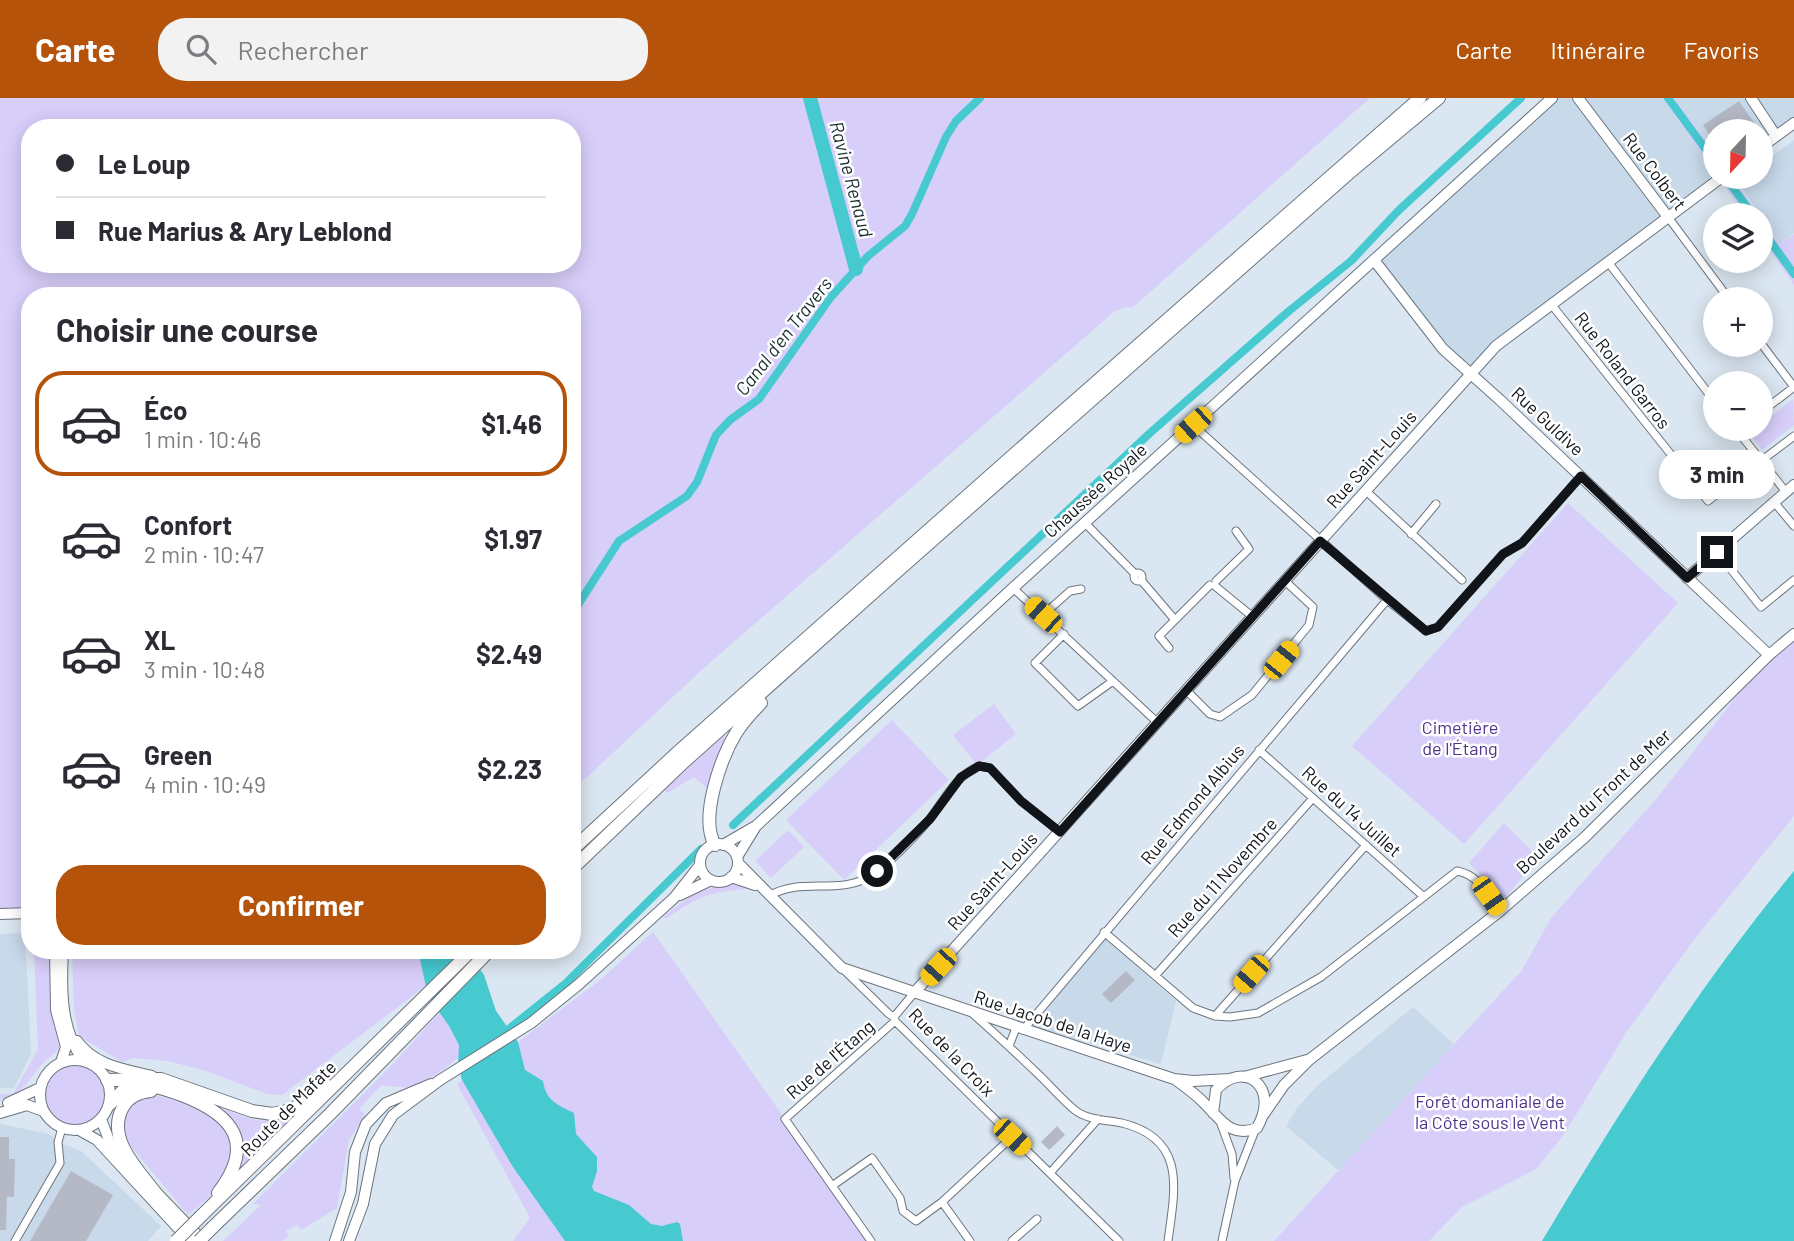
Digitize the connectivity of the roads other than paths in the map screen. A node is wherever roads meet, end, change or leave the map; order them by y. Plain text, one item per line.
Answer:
1 (1420, 98) edge
2 (1439, 98) edge
3 (1552, 98) edge
4 (1578, 98) edge
5 (1751, 98) edge
6 (1794, 123) edge
7 (1776, 136) junction
8 (1773, 138) edge
9 (1706, 189) edge
10 (1668, 217) junction
11 (1374, 260) junction
12 (1608, 262) junction
13 (1720, 287) edge
14 (1551, 304) junction
15 (1771, 357) edge
16 (1471, 373) junction
17 (1703, 386) edge
18 (1794, 387) edge
19 (1773, 403) edge
20 (1193, 425) junction
21 (1794, 436) edge
22 (1746, 441) edge
23 (1761, 461) junction
24 (1581, 476) junction
25 (1790, 488) edge
26 (1366, 491) junction
27 (1774, 502) junction
28 (1436, 504) dead end
29 (1085, 523) junction
30 (1794, 526) edge
31 (1236, 531) dead end
32 (1410, 534) junction
33 (1320, 541) junction
34 (1717, 552) junction
35 (1687, 578) junction
36 (1462, 580) dead end
37 (1794, 580) edge
38 (1284, 581) junction
39 (1214, 584) junction
40 (1013, 588) junction
41 (1081, 589) dead end
42 (1387, 600) junction
43 (1043, 615) junction
44 (1253, 617) junction
45 (1175, 620) junction
46 (1064, 634) junction
47 (1794, 634) edge
48 (1169, 648) dead end
49 (1769, 655) junction
50 (792, 668) junction
51 (1113, 681) junction
52 (1186, 691) junction
53 (1158, 723) junction
54 (1259, 750) junction
55 (1313, 798) junction
56 (756, 826) junction
57 (1060, 832) junction
58 (581, 842) edge
59 (719, 845) junction
60 (1366, 845) junction
61 (581, 860) edge
62 (737, 860) junction
63 (700, 865) junction
64 (731, 877) junction
65 (711, 880) junction
66 (765, 892) junction
67 (1424, 897) junction
68 (674, 898) junction
69 (1500, 911) junction
70 (21, 913) edge
71 (0, 914) edge
72 (1104, 932) junction
73 (55, 959) edge
74 (63, 959) edge
75 (463, 959) edge
76 (482, 959) edge
77 (842, 968) junction
78 (1155, 976) junction
79 (914, 993) junction
80 (972, 1013) junction
81 (1214, 1016) junction
82 (895, 1019) junction
83 (1020, 1029) junction
84 (69, 1030) junction
85 (381, 1040) junction
86 (1009, 1046) junction
87 (1309, 1060) junction
88 (84, 1061) junction
89 (61, 1062) junction
90 (1244, 1077) junction
91 (161, 1079) junction
92 (1174, 1079) junction
93 (1230, 1079) junction
94 (107, 1080) junction
95 (440, 1080) junction
96 (40, 1088) junction
97 (172, 1092) junction
98 (110, 1104) junction
99 (0, 1106) edge
100 (43, 1111) junction
101 (1213, 1112) junction
102 (0, 1113) edge
103 (1264, 1114) junction
104 (101, 1119) junction
105 (1098, 1119) junction
106 (1221, 1124) junction
107 (62, 1128) junction
108 (1257, 1128) junction
109 (79, 1130) junction
110 (1012, 1137) junction
111 (1050, 1173) junction
112 (1235, 1181) junction
113 (832, 1186) junction
114 (158, 1195) junction
115 (942, 1202) junction
116 (201, 1216) junction
117 (1037, 1219) dead end
118 (15, 1241) edge
119 (176, 1241) edge
120 (190, 1241) edge
121 (201, 1241) edge
122 (335, 1241) edge
123 (349, 1241) edge
124 (871, 1241) edge
125 (970, 1241) edge
126 (1012, 1241) edge
127 (1119, 1241) edge
128 (1168, 1241) edge
129 (1222, 1241) edge

1 - 58 highway
2 - 50 highway
3 - 11 main road, Chaussée Royale
4 - 10 main road, Rue Colbert
5 - 7 main road
6 - 7 main road
7 - 8 main road
9 - 10 main road, Rue Saint-Louis
10 - 12 main road, Rue Saint-Louis
10 - 13 street, Rue Colbert
11 - 16 main road, Rue Guldive
11 - 20 main road, Chaussée Royale
12 - 14 main road, Rue Saint-Louis
12 - 17 street
14 - 16 main road, Rue Saint-Louis
14 - 23 street, Rue Roland Garros
15 - 18 street
16 - 24 main road, Rue Guldive
16 - 26 main road, Rue Saint-Louis
18 - 19 street
20 - 29 main road, Chaussée Royale
20 - 33 street
21 - 23 street
22 - 23 street
23 - 25 street
24 - 35 main road, Rue Guldive
24 - 42 street
25 - 27 main road
26 - 32 street
26 - 33 main road, Rue Saint-Louis
27 - 30 street
27 - 34 main road
28 - 32 street
29 - 40 main road, Chaussée Royale
29 - 45 street
31 - 39 street
32 - 36 street
33 - 38 main road, Rue Saint-Louis
33 - 42 street
34 - 35 main road
34 - 37 street
35 - 49 main road, Rue Guldive
38 - 44 main road, Rue Saint-Louis
38 - 52 street
39 - 44 street
39 - 45 street
40 - 43 street
40 - 56 main road, Chaussée Royale
41 - 43 street
42 - 54 street, Rue Edmond Albius
43 - 46 street
44 - 52 main road, Rue Saint-Louis
45 - 48 street
46 - 51 street
46 - 51 street
47 - 49 main road, Boulevard du Front de Mer
49 - 69 main road, Boulevard du Front de Mer
50 - 59 highway
50 - 61 highway
51 - 53 street
52 - 53 main road, Rue Saint-Louis
53 - 57 main road, Rue Saint-Louis
54 - 55 street, Rue du 14 Juillet
54 - 72 street, Rue Edmond Albius
55 - 60 street, Rue du 14 Juillet
55 - 78 street, Rue du 11 Novembre
56 - 59 main road, Chaussée Royale
56 - 62 main road, Chaussée Royale
57 - 66 street
57 - 79 main road, Rue Saint-Louis
59 - 62 main road
59 - 63 main road
60 - 67 street, Rue du 14 Juillet
60 - 81 street
62 - 64 main road
62 - 66 main road, Rue de la Croix
63 - 65 main road
63 - 68 main road
64 - 65 main road
64 - 66 main road, Rue de la Croix
65 - 68 main road
66 - 77 main road, Rue de la Croix
67 - 69 street
67 - 81 street
68 - 95 main road
69 - 87 main road, Boulevard du Front de Mer
70 - 71 main road
72 - 78 street
72 - 83 street, Rue Edmond Albius
73 - 89 main road
74 - 84 main road
75 - 85 highway, Route de Mafate
76 - 121 highway, Route de Mafate, bridge
77 - 79 main road, Rue Jacob de la Haye
77 - 82 street, Rue de la Croix
78 - 81 street
79 - 80 main road, Rue Jacob de la Haye
79 - 82 street, Rue de l'Étang
80 - 83 main road, Rue Jacob de la Haye
80 - 86 street
82 - 110 street, Rue de la Croix
82 - 113 street, Rue de l'Étang
83 - 86 street, Rue Edmond Albius
83 - 92 main road, Rue Jacob de la Haye
84 - 88 main road
84 - 91 main road
85 - 91 highway
85 - 116 highway, Route de Mafate
86 - 105 street
87 - 90 main road, Boulevard du Front de Mer
87 - 103 main road, Boulevard du Front de Mer
88 - 89 main road
88 - 94 main road
89 - 96 main road
90 - 93 main road
90 - 103 main road
91 - 94 highway
92 - 93 main road, Rue Jacob de la Haye
92 - 101 main road, Rue Jacob de la Haye
93 - 101 main road
94 - 98 main road
95 - 122 main road
95 - 123 main road
96 - 99 main road
96 - 100 main road
97 - 98 highway
97 - 114 highway
97 - 116 highway
98 - 104 main road
100 - 102 main road
100 - 107 main road
101 - 106 main road
103 - 108 main road
104 - 109 main road
104 - 114 main road
105 - 111 street
105 - 128 street
106 - 108 main road
106 - 112 street
107 - 109 main road
107 - 118 street
108 - 112 street
109 - 120 main road
110 - 111 street, Rue de la Croix
110 - 115 street
111 - 127 street, Rue de la Croix
112 - 129 street
113 - 115 street
113 - 124 street
114 - 121 main road
115 - 125 street
116 - 119 highway, Route de Mafate, bridge
117 - 126 street

